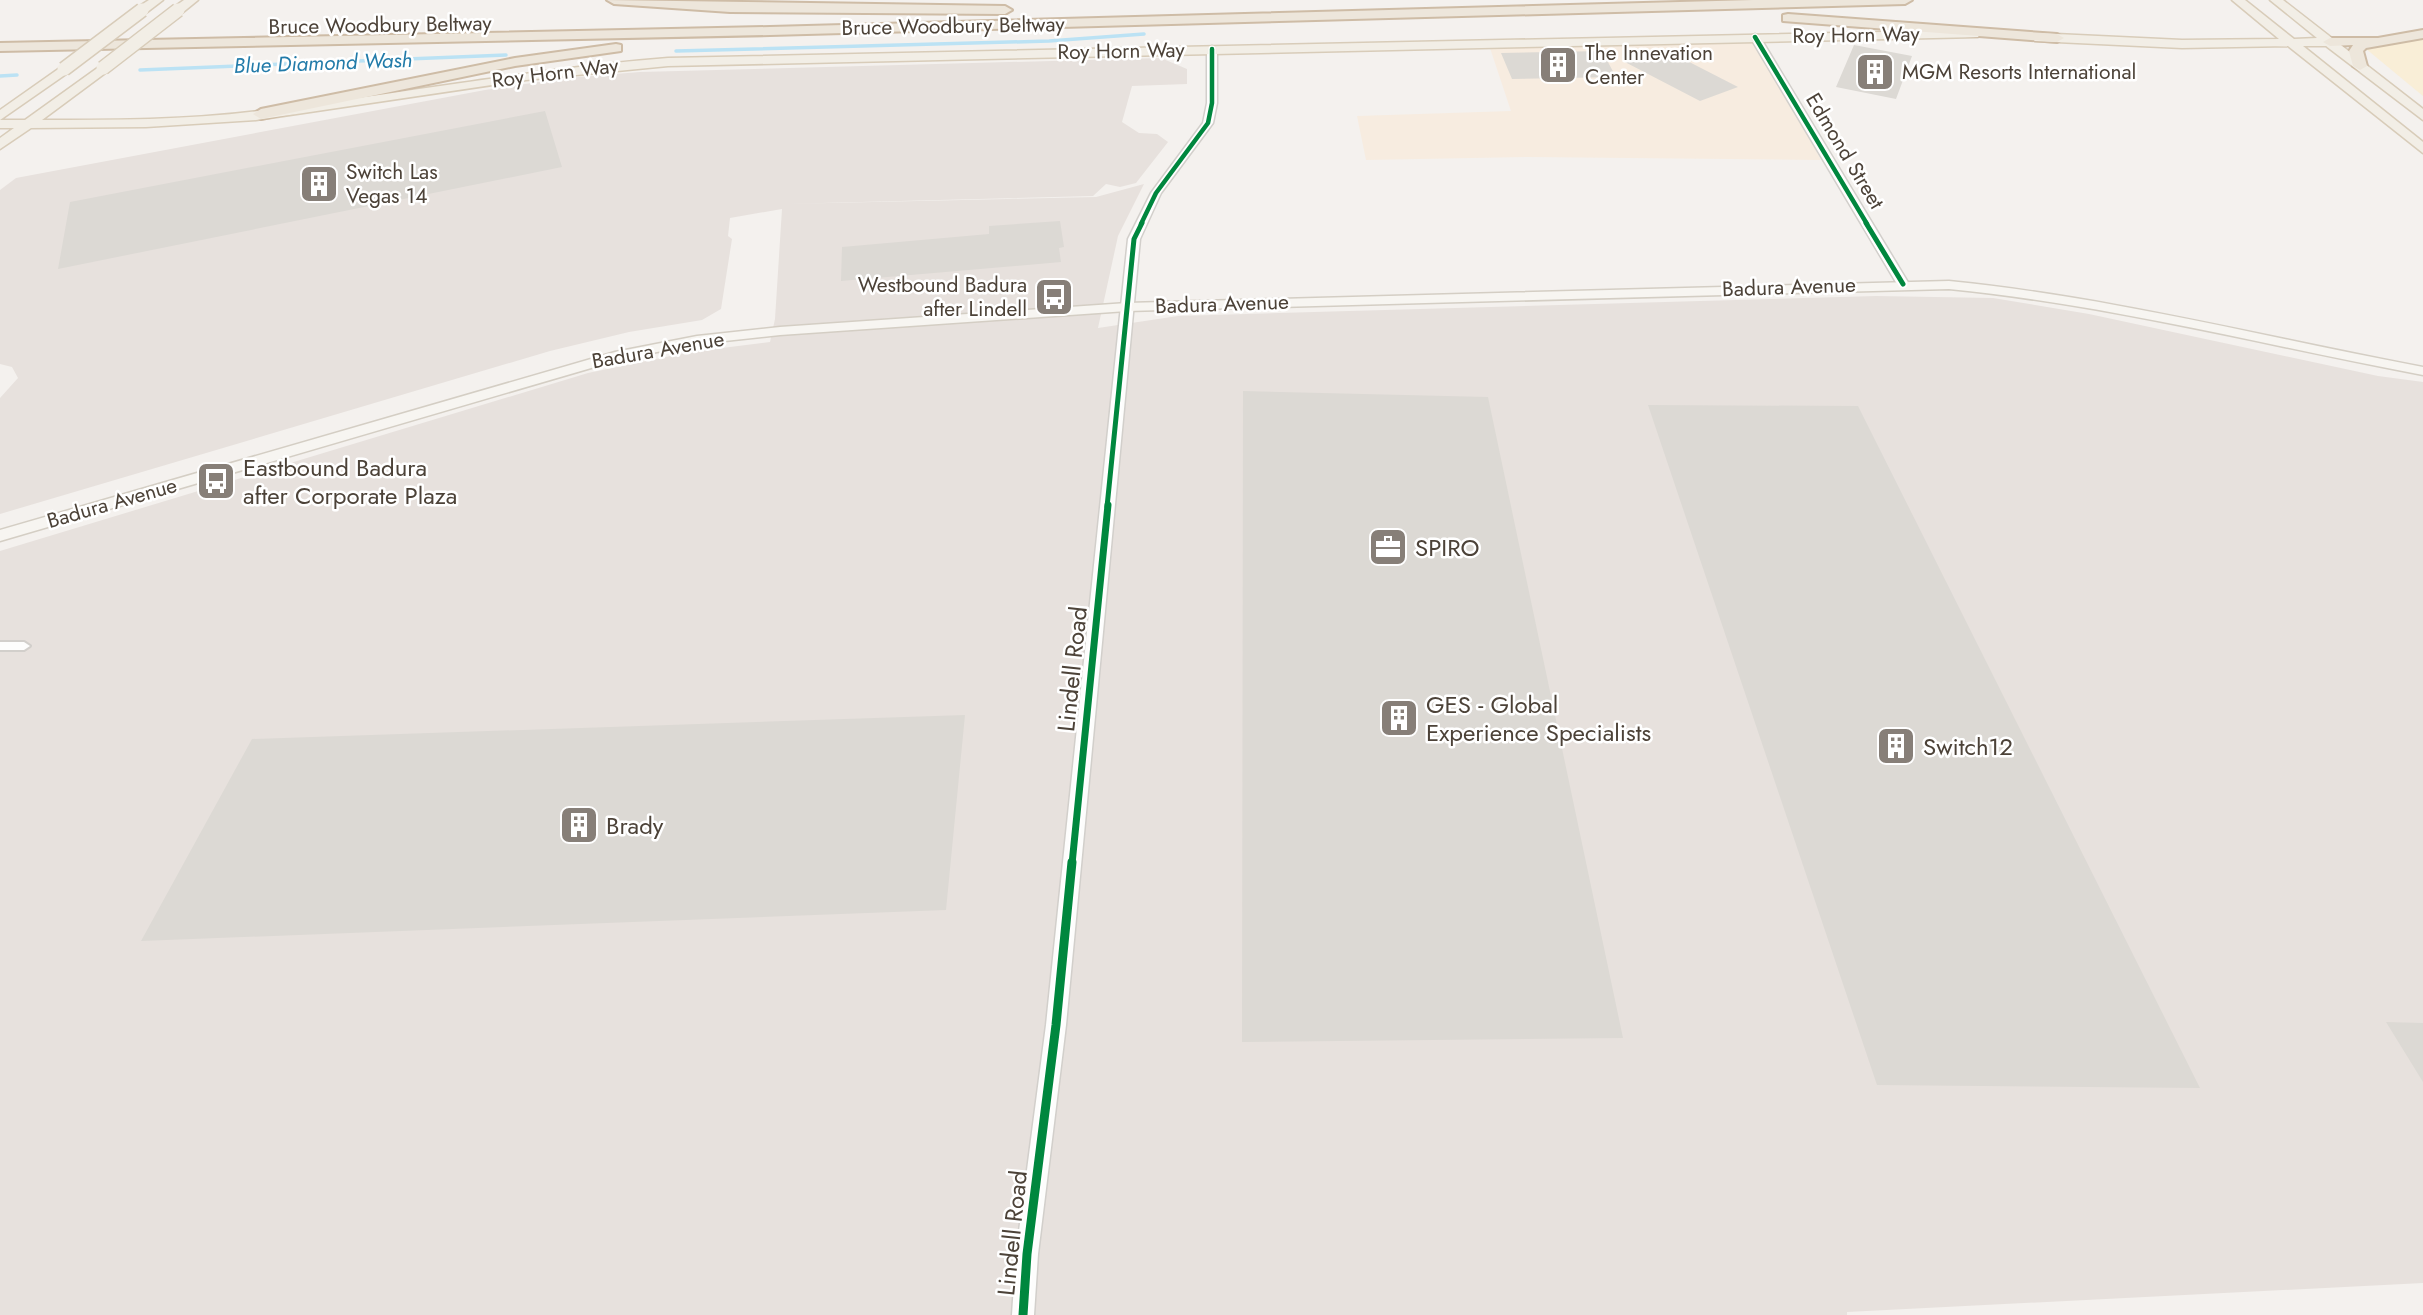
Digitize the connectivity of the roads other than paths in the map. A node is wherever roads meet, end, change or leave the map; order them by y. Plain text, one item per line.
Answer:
1 (157, 0) edge
2 (192, 0) edge
3 (614, 0) edge
4 (1390, 0) edge
5 (1905, 0) edge
6 (2238, 0) edge
7 (2276, 0) edge
8 (1219, 4) dead end
9 (1152, 5) dead end
10 (1005, 10) junction
11 (1448, 13) junction
12 (770, 31) junction
13 (0, 32) edge
14 (2423, 34) edge
15 (1755, 37) junction
16 (2057, 38) junction
17 (2390, 39) junction
18 (2330, 42) junction
19 (2290, 43) junction
20 (2182, 44) junction
21 (0, 47) edge
22 (1212, 49) junction
23 (2360, 66) junction
24 (2343, 85) junction
25 (261, 114) junction
26 (0, 117) edge
27 (2423, 117) edge
28 (0, 124) edge
29 (27, 125) junction
30 (92, 125) junction
31 (0, 145) edge
32 (2423, 149) edge
33 (0, 152) edge
34 (1903, 284) junction
35 (1127, 307) junction
36 (2423, 371) edge
37 (0, 536) edge
38 (0, 646) edge
39 (24, 646) dead end
40 (1023, 1315) edge

1 - 26 main road, bridge
2 - 29 main road, bridge
3 - 10 highway
4 - 8 highway
5 - 11 highway, Bruce Woodbury Beltway
6 - 19 main road
7 - 18 main road
9 - 10 highway, Bruce Woodbury Beltway
10 - 13 highway, Bruce Woodbury Beltway
11 - 12 highway, Bruce Woodbury Beltway
11 - 16 highway
12 - 21 highway, Bruce Woodbury Beltway
12 - 25 highway
14 - 17 highway
15 - 16 main road, Roy Horn Way
15 - 22 main road, Roy Horn Way
15 - 34 street, Edmond Street
16 - 20 main road, Roy Horn Way
17 - 18 highway
17 - 23 highway
18 - 19 main road, Roy Horn Way
18 - 23 main road
19 - 20 main road, Roy Horn Way
19 - 24 main road
20 - 24 main road
22 - 25 main road, Roy Horn Way
22 - 35 street, Lindell Road
23 - 27 main road
24 - 32 main road
25 - 30 main road, Roy Horn Way
28 - 29 main road, Roy Horn Way
29 - 30 main road, Roy Horn Way
29 - 31 main road
30 - 33 main road
34 - 35 main road, Badura Avenue
34 - 36 main road, Badura Avenue
35 - 37 main road, Badura Avenue
35 - 40 street, Lindell Road
38 - 39 street

